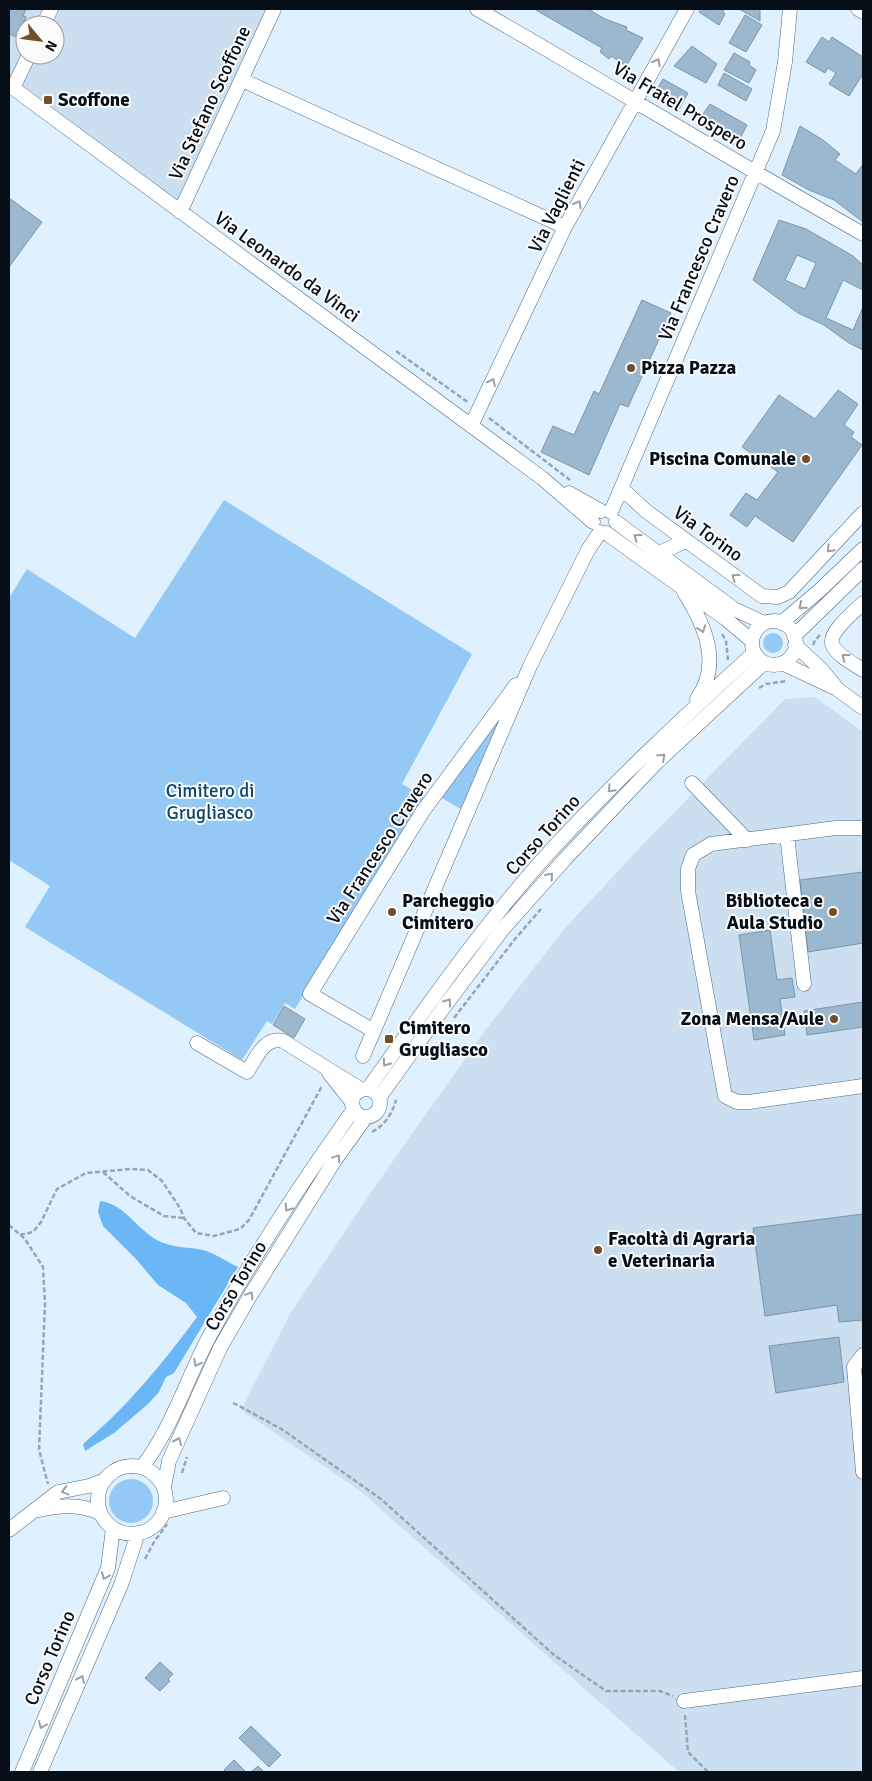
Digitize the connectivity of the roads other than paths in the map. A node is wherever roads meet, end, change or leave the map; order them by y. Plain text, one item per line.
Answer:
1 (274, 9) edge
2 (477, 9) edge
3 (790, 9) edge
4 (858, 9) edge
5 (683, 10) edge
6 (863, 12) edge
7 (24, 65) edge
8 (242, 80) junction
9 (11, 87) edge
10 (635, 100) junction
11 (755, 173) junction
12 (180, 212) junction
13 (565, 227) junction
14 (863, 234) edge
15 (471, 426) junction
16 (621, 488) junction
17 (863, 513) edge
18 (604, 522) junction
19 (686, 541) junction
20 (863, 549) edge
21 (659, 553) junction
22 (863, 569) edge
23 (680, 586) junction
24 (863, 604) edge
25 (764, 623) junction
26 (781, 623) junction
27 (795, 640) junction
28 (757, 652) junction
29 (782, 663) junction
30 (530, 666) junction
31 (863, 670) edge
32 (837, 689) junction
33 (863, 708) edge
34 (683, 718) junction
35 (692, 783) dead end
36 (863, 828) edge
37 (787, 835) junction
38 (747, 840) junction
39 (804, 984) dead end
40 (374, 1031) junction
41 (197, 1043) dead end
42 (363, 1056) dead end
43 (327, 1071) junction
44 (863, 1086) edge
45 (365, 1090) junction
46 (379, 1098) junction
47 (353, 1105) junction
48 (366, 1117) junction
49 (863, 1355) edge
50 (142, 1467) junction
51 (863, 1472) edge
52 (105, 1480) junction
53 (164, 1487) junction
54 (223, 1498) dead end
55 (168, 1511) junction
56 (31, 1512) junction
57 (100, 1513) junction
58 (114, 1528) junction
59 (9, 1530) edge
60 (138, 1533) junction
61 (863, 1678) edge
62 (684, 1701) road end
63 (22, 1772) edge
64 (40, 1772) edge

1 - 8 street, Via Stefano Scoffone
2 - 10 street, Via Fratel Prospero
3 - 11 street, Via Francesco Cravero
4 - 6 street
10 -> 5 street, Via Vaglienti
7 - 9 street
8 - 12 street, Via Stefano Scoffone
8 - 13 street
9 - 12 street, Via Leonardo da Vinci
10 - 11 street, Via Fratel Prospero
13 -> 10 street, Via Vaglienti
11 - 14 street, Via Fratel Prospero
11 - 16 street, Via Francesco Cravero
12 - 15 street, Via Leonardo da Vinci
15 -> 13 street, Via Vaglienti
15 - 18 street, Via Leonardo da Vinci
16 - 18 street, Via Francesco Cravero
16 - 19 street, Via Torino
17 -> 19 street, Via Torino
21 -> 18 street, Via Leonardo da Vinci
18 - 23 street, Via Leonardo da Vinci
18 - 30 street, Via Francesco Cravero
19 - 21 street
20 -> 26 street
21 - 25 street, Via Leonardo da Vinci
22 - 27 street
23 - 28 street, Via Leonardo da Vinci
23 -> 34 street
31 -> 24 street
25 - 26 street
25 - 28 street, Corso Torino
26 - 27 street
27 - 29 street
27 - 32 street
28 - 29 street
28 - 34 street, Corso Torino
46 -> 28 street, Corso Torino
29 - 32 street
30 - 40 street, Via Francesco Cravero
30 - 40 street, Via Francesco Cravero
32 - 33 street
34 -> 45 street, Corso Torino
35 - 38 street
36 - 37 street
37 - 38 street
37 - 39 street
38 - 44 street
40 - 42 street, Via Francesco Cravero
41 - 43 street
43 - 45 street
43 - 47 street
45 - 46 street
45 - 47 street, Corso Torino
46 - 48 street, Corso Torino
47 - 48 street
47 -> 50 street, Corso Torino
53 -> 48 street, Corso Torino
49 - 51 street
50 - 52 street
50 - 53 street
52 -> 56 street
52 - 57 street
53 - 55 street, Corso Torino
54 - 55 street
55 - 60 street
56 - 57 street
56 - 59 street
57 - 58 street
58 - 60 street
58 -> 63 street, Corso Torino
64 -> 60 street, Corso Torino
61 - 62 street

